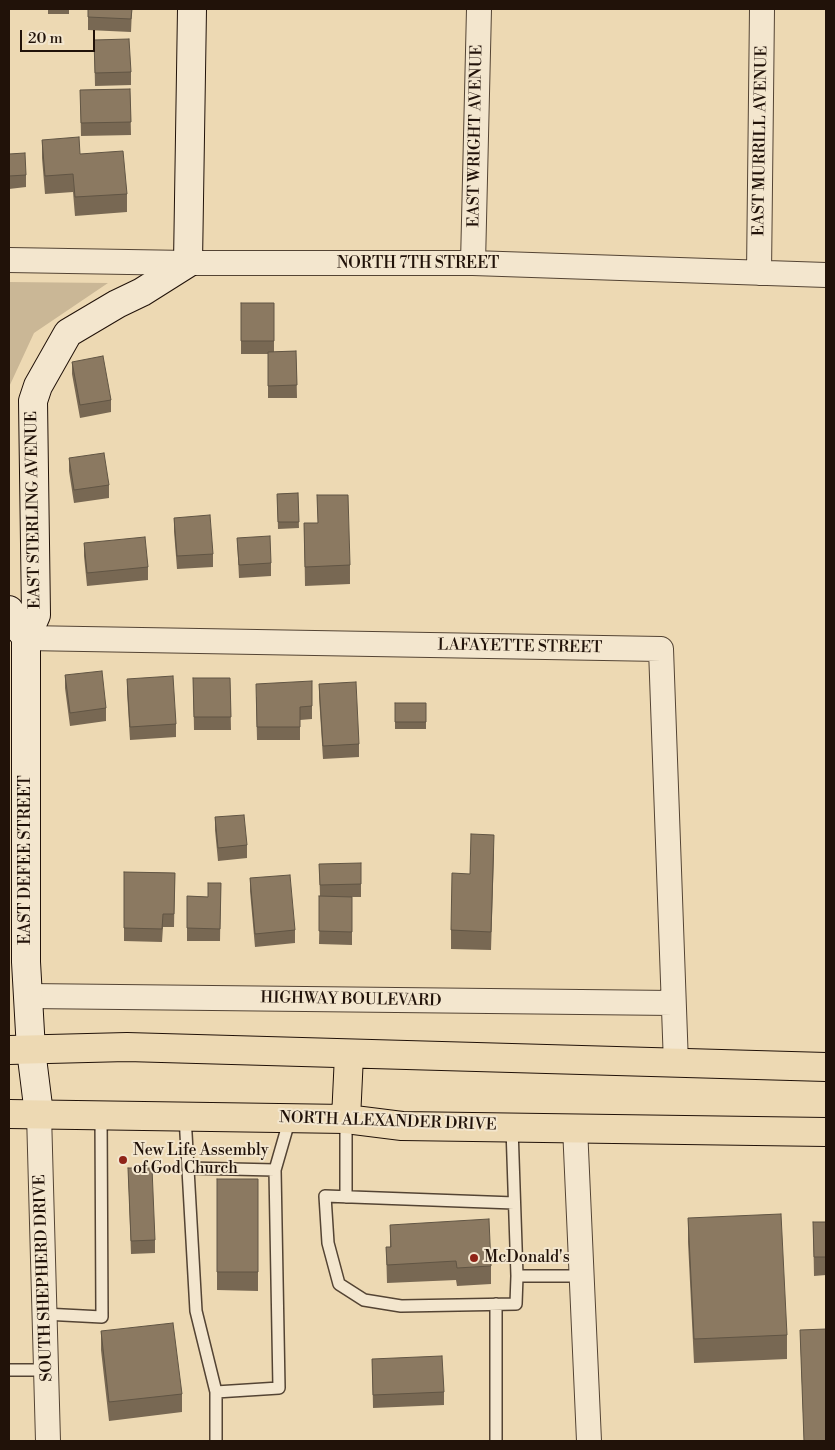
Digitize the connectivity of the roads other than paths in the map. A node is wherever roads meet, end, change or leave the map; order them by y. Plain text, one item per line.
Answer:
1 (192, 9) edge
2 (479, 9) edge
3 (762, 9) edge
4 (9, 260) edge
5 (188, 263) junction
6 (473, 264) junction
7 (759, 273) junction
8 (826, 275) edge
9 (9, 610) edge
10 (17, 630) edge
11 (28, 996) junction
12 (673, 1003) junction
13 (20, 1050) edge
14 (349, 1055) junction
15 (676, 1064) junction
16 (826, 1067) edge
17 (9, 1114) edge
18 (39, 1114) junction
19 (101, 1115) junction
20 (185, 1116) junction
21 (290, 1118) junction
22 (346, 1119) junction
23 (512, 1126) junction
24 (575, 1128) junction
25 (826, 1132) edge
26 (188, 1168) junction
27 (275, 1170) junction
28 (346, 1197) junction
29 (514, 1203) junction
30 (517, 1276) junction
31 (582, 1276) junction
32 (496, 1304) junction
33 (44, 1314) junction
34 (9, 1370) edge
35 (46, 1370) junction
36 (216, 1392) junction
37 (48, 1441) edge
38 (216, 1441) edge
39 (496, 1441) edge
40 (589, 1441) edge

1 - 5 main road
2 - 6 street, EAST WRIGHT AVENUE
3 - 7 street, EAST MURRILL AVENUE
4 - 5 street, NORTH 7TH STREET
5 - 6 street, NORTH 7TH STREET
5 - 10 main road, EAST STERLING AVENUE
6 - 7 street, NORTH 7TH STREET
7 - 8 street, NORTH 7TH STREET
9 - 10 main road
10 - 11 main road, EAST DEFEE STREET
10 - 12 street, LAFAYETTE STREET
11 - 12 street, HIGHWAY BOULEVARD
11 - 13 main road, EAST DEFEE STREET
12 - 15 street
13 - 14 main road
13 - 18 main road, EAST DEFEE STREET
14 - 15 main road
14 - 22 main road
15 - 16 main road
17 - 18 main road, NORTH ALEXANDER DRIVE
18 - 19 main road, NORTH ALEXANDER DRIVE
18 - 33 street, SOUTH SHEPHERD DRIVE
19 - 20 main road, NORTH ALEXANDER DRIVE
19 - 33 lane
20 - 21 main road, NORTH ALEXANDER DRIVE
20 - 26 lane
21 - 22 main road, NORTH ALEXANDER DRIVE
21 - 27 lane
22 - 23 main road, NORTH ALEXANDER DRIVE
22 - 28 lane
23 - 24 main road, NORTH ALEXANDER DRIVE
23 - 29 lane
24 - 25 main road, NORTH ALEXANDER DRIVE
24 - 31 street
26 - 27 lane
26 - 36 lane
27 - 36 lane
28 - 29 lane
28 - 32 lane
29 - 30 lane
30 - 31 lane
30 - 32 lane
31 - 40 street
32 - 39 lane
33 - 35 street, SOUTH SHEPHERD DRIVE
34 - 35 lane
35 - 37 street, SOUTH SHEPHERD DRIVE
36 - 38 lane

